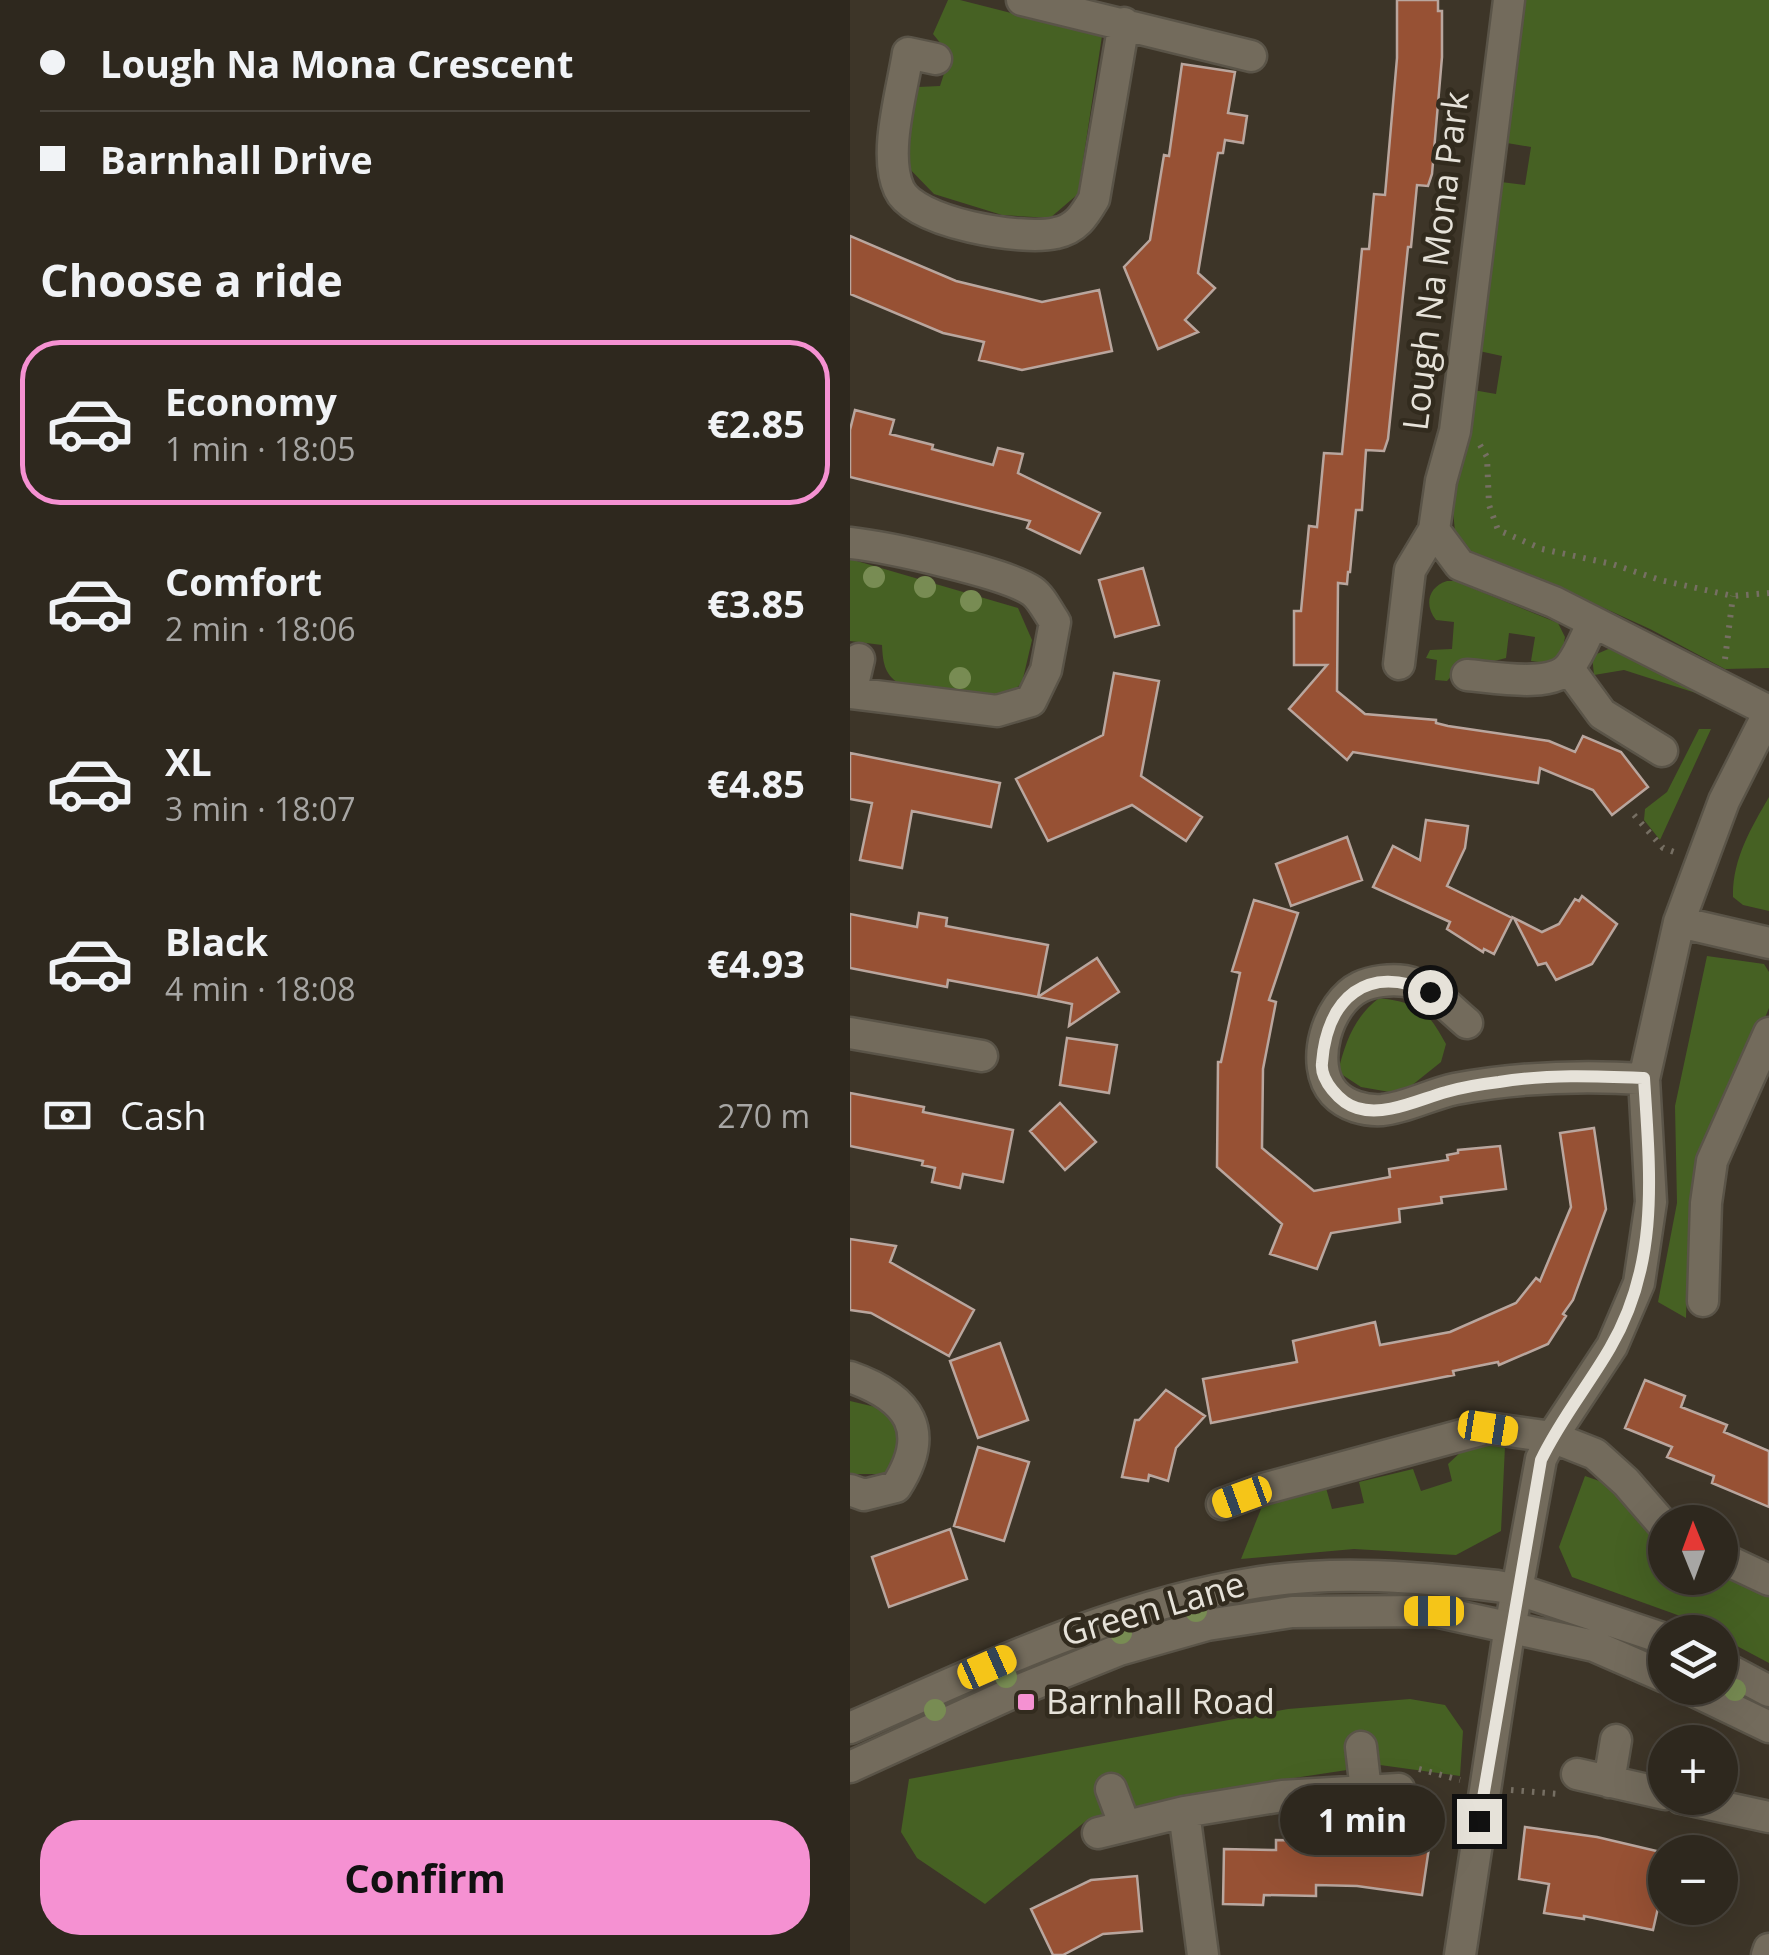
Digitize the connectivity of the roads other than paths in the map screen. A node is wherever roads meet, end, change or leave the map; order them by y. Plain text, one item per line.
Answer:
1 (1022, 0) edge
2 (1509, 0) edge
3 (1124, 23) junction
4 (1250, 56) dead end
5 (936, 59) dead end
6 (1434, 530) junction
7 (850, 543) edge
8 (1593, 622) junction
9 (859, 659) dead end
10 (1399, 664) dead end
11 (1568, 669) junction
12 (1467, 676) dead end
13 (1769, 712) edge
14 (1662, 751) dead end
15 (1678, 922) junction
16 (1769, 943) edge
17 (1467, 1023) dead end
18 (850, 1033) edge
19 (1769, 1033) edge
20 (982, 1056) dead end
21 (1644, 1078) junction
22 (1703, 1300) dead end
23 (850, 1377) edge
24 (1552, 1437) junction
25 (850, 1490) edge
26 (1222, 1504) dead end
27 (1648, 1507) edge
28 (1738, 1565) edge
29 (1769, 1580) edge
30 (1262, 1582) junction
31 (1519, 1590) junction
32 (1511, 1626) junction
33 (1648, 1632) edge
34 (1648, 1652) edge
35 (1648, 1670) edge
36 (1738, 1674) edge
37 (1769, 1691) edge
38 (1729, 1705) edge
39 (850, 1728) edge
40 (1769, 1728) edge
41 (1616, 1740) dead end
42 (1361, 1747) dead end
43 (859, 1757) edge
44 (1577, 1774) dead end
45 (1609, 1782) junction
46 (1111, 1789) dead end
47 (1398, 1789) dead end
48 (1648, 1790) edge
49 (1366, 1791) junction
50 (1738, 1810) edge
51 (1184, 1812) junction
52 (1769, 1817) edge
53 (1203, 1955) edge
54 (1460, 1955) edge

1 - 3 street
2 - 6 street, Lough Na Mona Park
3 - 4 street
3 - 5 street
6 - 8 street
6 - 10 street, Lough Na Mona Park
7 - 9 street
8 - 11 street
8 - 13 street
11 - 12 street
11 - 14 street
13 - 15 street
15 - 16 street
15 - 21 street
17 - 21 street
18 - 20 street
19 - 22 street
21 - 24 street
23 - 25 street
24 - 26 street
24 - 27 street
24 - 31 street
28 - 29 street
30 - 31 street, Green Lane
30 - 32 street
30 - 39 street, Green Lane
31 - 32 street
31 - 33 street, Green Lane
31 - 34 street
32 - 35 street, Green Lane
32 - 43 street, Green Lane
32 - 54 street
36 - 37 street
38 - 40 street
41 - 45 street
42 - 49 street
44 - 45 street
45 - 48 street
46 - 51 street
47 - 49 street
49 - 51 street
50 - 52 street
51 - 53 street

